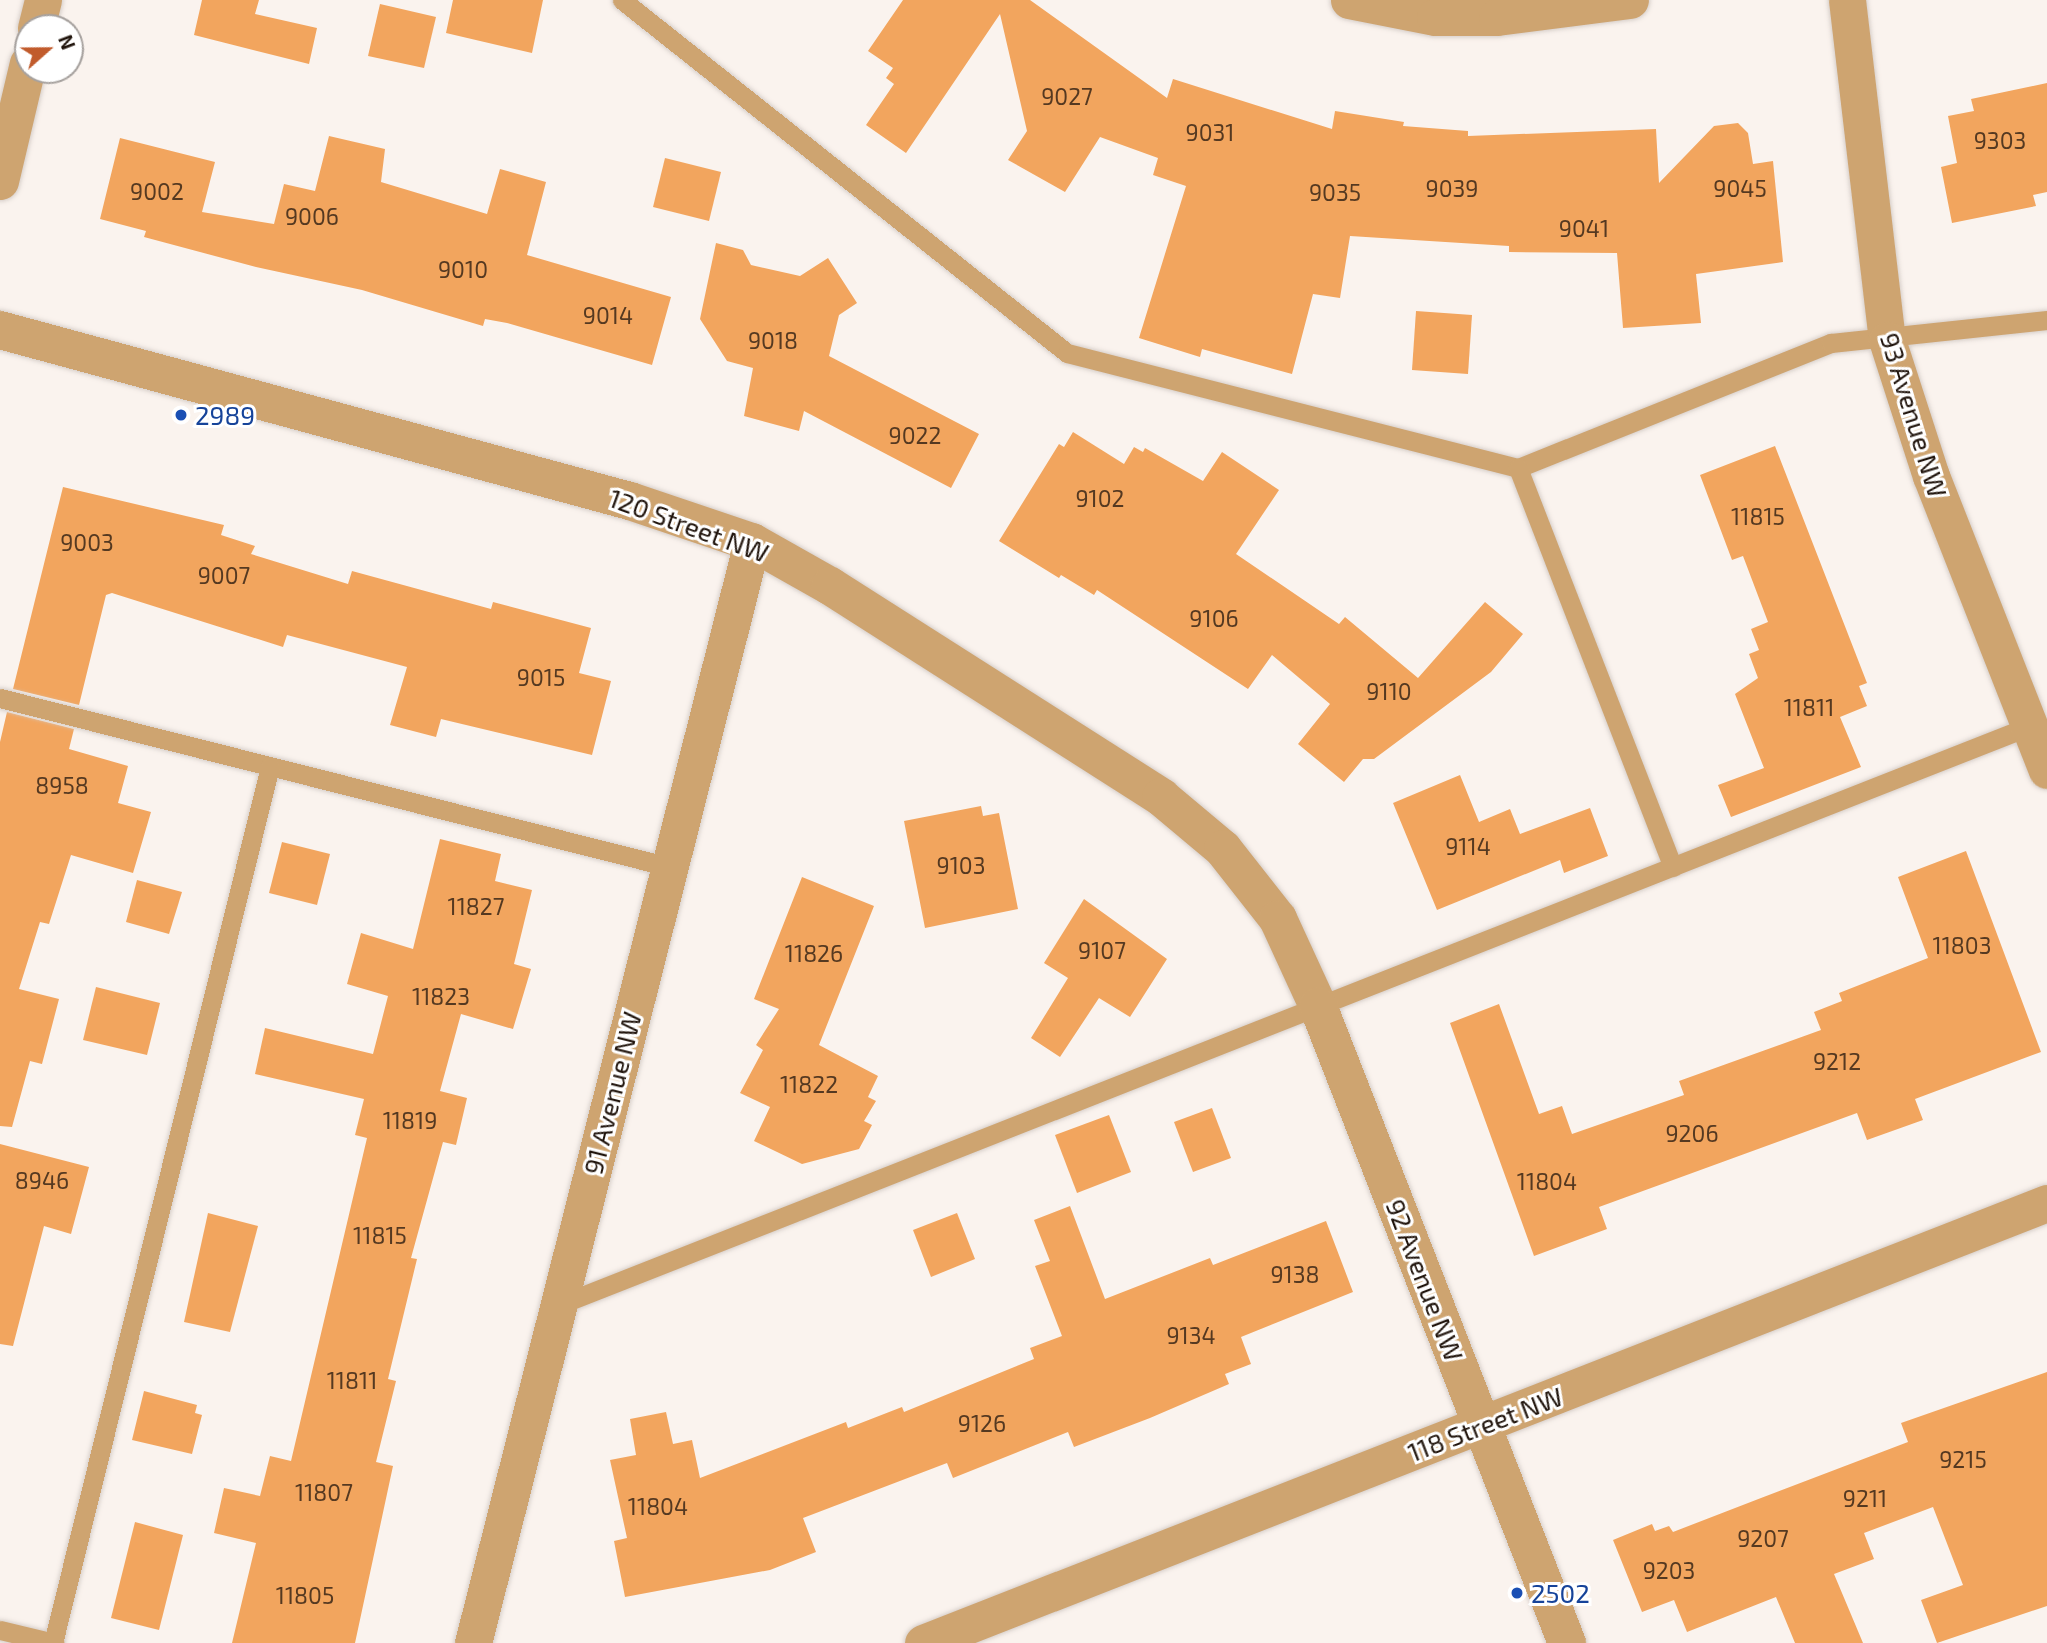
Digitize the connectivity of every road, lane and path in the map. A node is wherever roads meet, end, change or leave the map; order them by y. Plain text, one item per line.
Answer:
1 (622, 0) edge
2 (1349, 0) edge
3 (1630, 0) edge
4 (1847, 0) edge
5 (23, 84) edge
6 (0, 181) edge
7 (2047, 320) edge
8 (0, 330) edge
9 (1887, 340) junction
10 (1518, 468) junction
11 (751, 542) junction
12 (0, 698) edge
13 (2029, 726) junction
14 (270, 766) junction
15 (2047, 770) edge
16 (670, 867) junction
17 (1672, 867) junction
18 (1278, 919) joint
19 (1318, 1006) junction
20 (2047, 1203) edge
21 (559, 1305) junction
22 (1483, 1426) junction
23 (0, 1630) edge
24 (53, 1643) edge
25 (473, 1643) edge
26 (923, 1643) edge
27 (1567, 1643) edge

1 - 10 lane
2 - 3 street
4 - 9 street, 93 Avenue NW
5 - 6 street
7 - 9 lane
8 - 11 street, 120 Street NW
9 - 10 lane
9 - 13 street, 93 Avenue NW
10 - 17 lane
11 - 16 street, 91 Avenue NW
11 - 18 street, 120 Street NW
12 - 14 lane
13 - 15 street, 93 Avenue NW
13 - 17 lane
14 - 16 lane
14 - 24 lane
16 - 21 street, 91 Avenue NW
17 - 19 lane
18 - 19 street, 92 Avenue NW
19 - 21 lane
19 - 22 street, 92 Avenue NW
20 - 22 street, 118 Street NW
21 - 25 street, 91 Avenue NW
22 - 26 street, 118 Street NW
22 - 27 street, 92 Avenue NW
23 - 24 lane

